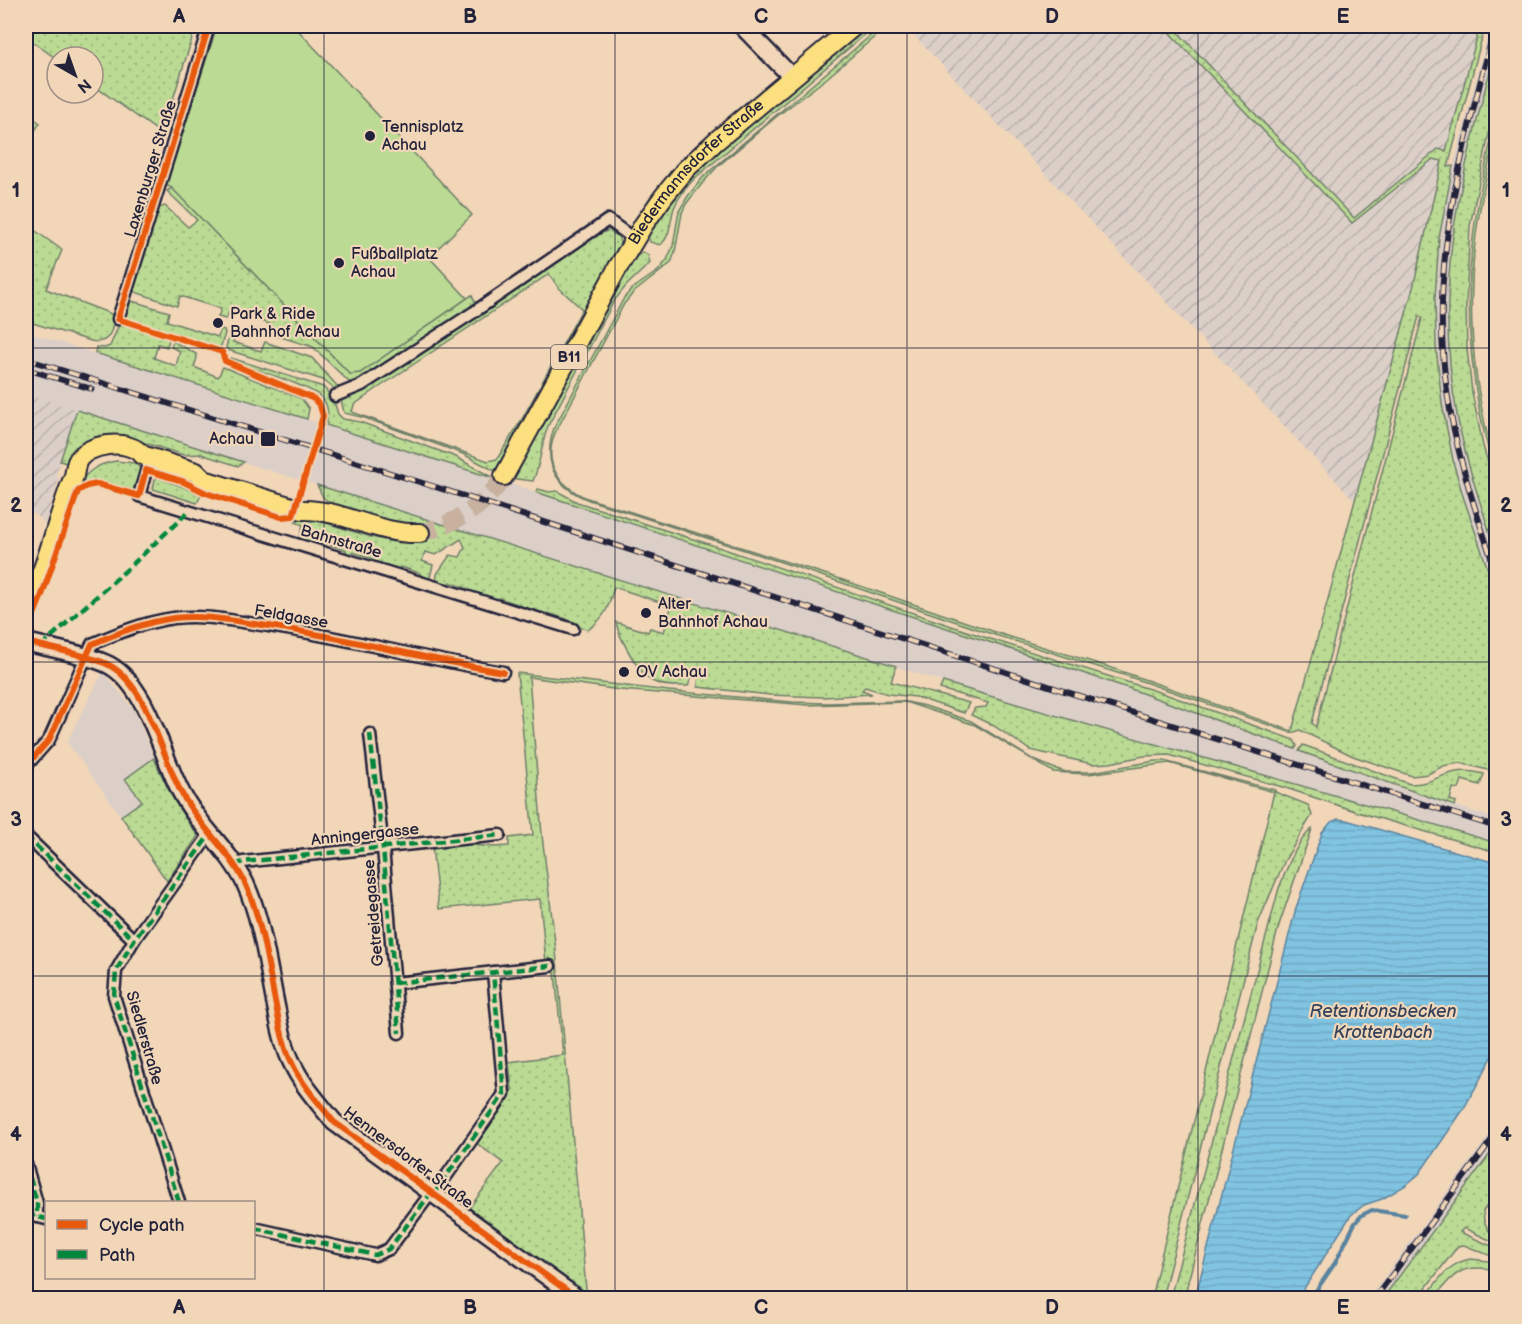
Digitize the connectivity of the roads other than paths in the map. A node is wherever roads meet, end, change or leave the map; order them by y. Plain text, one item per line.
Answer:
1 (209, 26) edge
2 (742, 26) edge
3 (854, 26) edge
4 (792, 77) junction
5 (634, 239) junction
6 (118, 319) dead end
7 (336, 396) dead end
8 (146, 456) junction
9 (504, 476) tunnel mouth
10 (420, 532) tunnel mouth
11 (26, 606) edge
12 (573, 629) dead end
13 (26, 642) edge
14 (86, 658) junction
15 (502, 672) dead end
16 (370, 734) dead end
17 (26, 766) edge
18 (210, 834) junction
19 (26, 836) edge
20 (500, 836) dead end
21 (383, 848) junction
22 (234, 866) junction
23 (134, 940) junction
24 (550, 966) dead end
25 (493, 972) junction
26 (395, 983) junction
27 (399, 1033) dead end
28 (26, 1164) edge
29 (432, 1194) junction
30 (178, 1201) edge
31 (26, 1214) edge
32 (42, 1218) edge
33 (255, 1228) edge
34 (577, 1299) edge

1 - 6 street, Laxenburger Straße
2 - 4 street
3 - 4 main road, Biedermannsdorfer Straße / B11
4 - 5 main road, Biedermannsdorfer Straße / B11
5 - 7 street, Biedermannsdorfer Straße
5 - 9 main road, B11
8 - 10 main road
8 - 11 main road
8 - 12 street, Bahnstraße
13 - 14 street, Hennersdorfer Straße
14 - 15 street, Feldgasse
14 - 17 street
14 - 18 street, Hennersdorfer Straße
16 - 21 street, Getreidegasse
18 - 22 street, Hennersdorfer Straße
18 - 23 street, Siedlerstraße
19 - 23 street
20 - 21 street, Anningergasse
21 - 22 street, Anningergasse
21 - 26 street, Getreidegasse
22 - 29 street, Hennersdorfer Straße
23 - 30 street, Siedlerstraße
24 - 25 street, Getreidegasse
25 - 26 street, Getreidegasse
25 - 29 street
26 - 27 street, Getreidegasse
28 - 32 street
29 - 33 street
29 - 34 street, Hennersdorfer Straße
31 - 32 street

